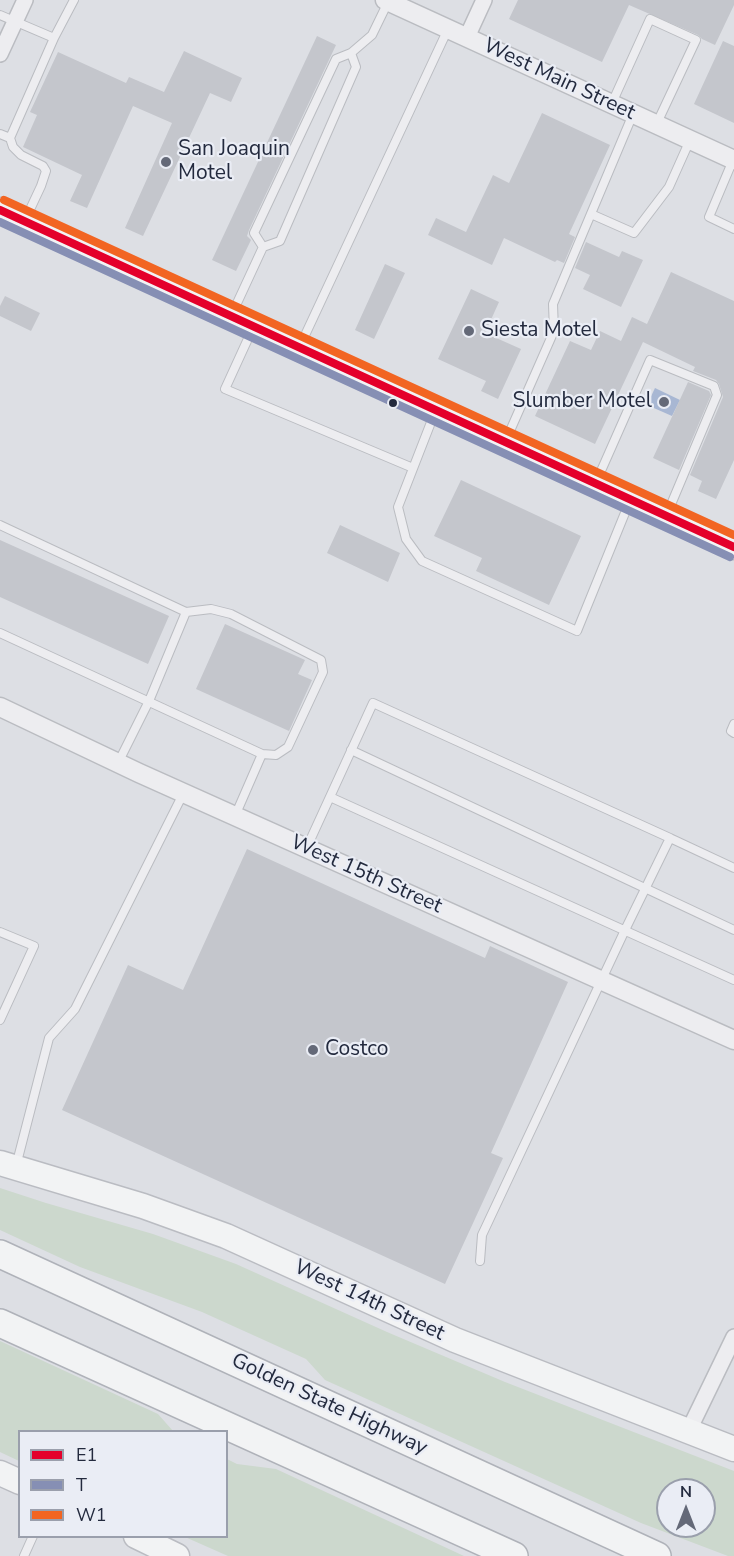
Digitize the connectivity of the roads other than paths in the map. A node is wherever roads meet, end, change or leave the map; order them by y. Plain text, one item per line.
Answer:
1 (25, 0) edge
2 (74, 0) edge
3 (484, 0) edge
4 (386, 1) edge
5 (0, 15) edge
6 (15, 21) junction
7 (448, 29) junction
8 (467, 37) junction
9 (54, 38) junction
10 (351, 53) junction
11 (0, 54) edge
12 (612, 104) junction
13 (633, 114) junction
14 (656, 124) junction
15 (0, 134) edge
16 (10, 138) junction
17 (690, 140) junction
18 (734, 160) edge
19 (0, 210) edge
20 (591, 214) junction
21 (25, 221) junction
22 (734, 229) edge
23 (263, 247) junction
24 (231, 316) junction
25 (254, 326) junction
26 (299, 347) junction
27 (435, 410) junction
28 (505, 441) junction
29 (412, 468) junction
30 (596, 483) junction
31 (631, 499) junction
32 (667, 516) junction
33 (0, 525) edge
34 (734, 547) edge
35 (186, 612) junction
36 (0, 633) edge
37 (149, 701) junction
38 (0, 707) edge
39 (734, 724) edge
40 (734, 733) edge
41 (351, 750) junction
42 (262, 754) junction
43 (118, 763) junction
44 (183, 793) junction
45 (330, 797) junction
46 (235, 816) junction
47 (670, 838) junction
48 (306, 848) junction
49 (734, 868) edge
50 (645, 889) junction
51 (625, 930) junction
52 (734, 930) edge
53 (0, 932) edge
54 (734, 980) edge
55 (602, 981) junction
56 (0, 1020) edge
57 (734, 1040) edge
58 (8, 1166) edge
59 (0, 1254) edge
60 (480, 1261) dead end
61 (0, 1323) edge
62 (734, 1337) edge
63 (688, 1432) junction
64 (734, 1449) edge
65 (0, 1473) edge
66 (18, 1481) edge
67 (32, 1538) edge
68 (140, 1538) edge
69 (24, 1556) edge
70 (177, 1556) edge
71 (514, 1556) edge
72 (657, 1556) edge

1 - 6 street
2 - 9 lane
3 - 8 street
4 - 7 street, West Main Street
4 - 10 lane
5 - 6 lane
6 - 9 lane
6 - 11 street
7 - 8 street, West Main Street
7 - 26 lane
8 - 12 street, West Main Street
9 - 16 lane
10 - 23 lane
10 - 23 lane
12 - 13 street, West Main Street
12 - 14 lane
13 - 14 street, West Main Street
13 - 20 lane
14 - 17 street, West Main Street
15 - 16 lane
16 - 21 lane
17 - 18 street, West Main Street
17 - 20 lane
18 - 22 lane
19 - 21 main road
20 - 28 lane
21 - 24 main road
23 - 24 lane
24 - 25 main road
25 - 26 main road
25 - 29 lane
26 - 27 main road
27 - 28 main road
27 - 29 lane
28 - 30 main road
29 - 31 lane
30 - 31 main road
30 - 32 lane
31 - 32 main road
32 - 34 main road
33 - 35 lane
35 - 37 lane
35 - 42 lane
36 - 37 lane
37 - 42 lane
37 - 43 lane
38 - 43 street, West 15th Street
39 - 40 lane
41 - 45 lane
41 - 47 lane
41 - 50 lane
42 - 46 lane
43 - 44 street, West 15th Street
44 - 46 street, West 15th Street
44 - 58 lane
45 - 48 lane
45 - 51 lane
46 - 48 street, West 15th Street
47 - 49 lane
47 - 50 lane
48 - 55 street, West 15th Street
50 - 51 lane
50 - 52 lane
51 - 54 lane
51 - 55 lane
53 - 56 lane
55 - 57 street, West 15th Street
55 - 60 lane
58 - 63 main road, West 14th Street
59 - 72 highway, Golden State Highway
61 - 71 highway
62 - 63 street
63 - 64 main road, West 14th Street
65 - 66 main road
67 - 69 lane
68 - 70 main road

